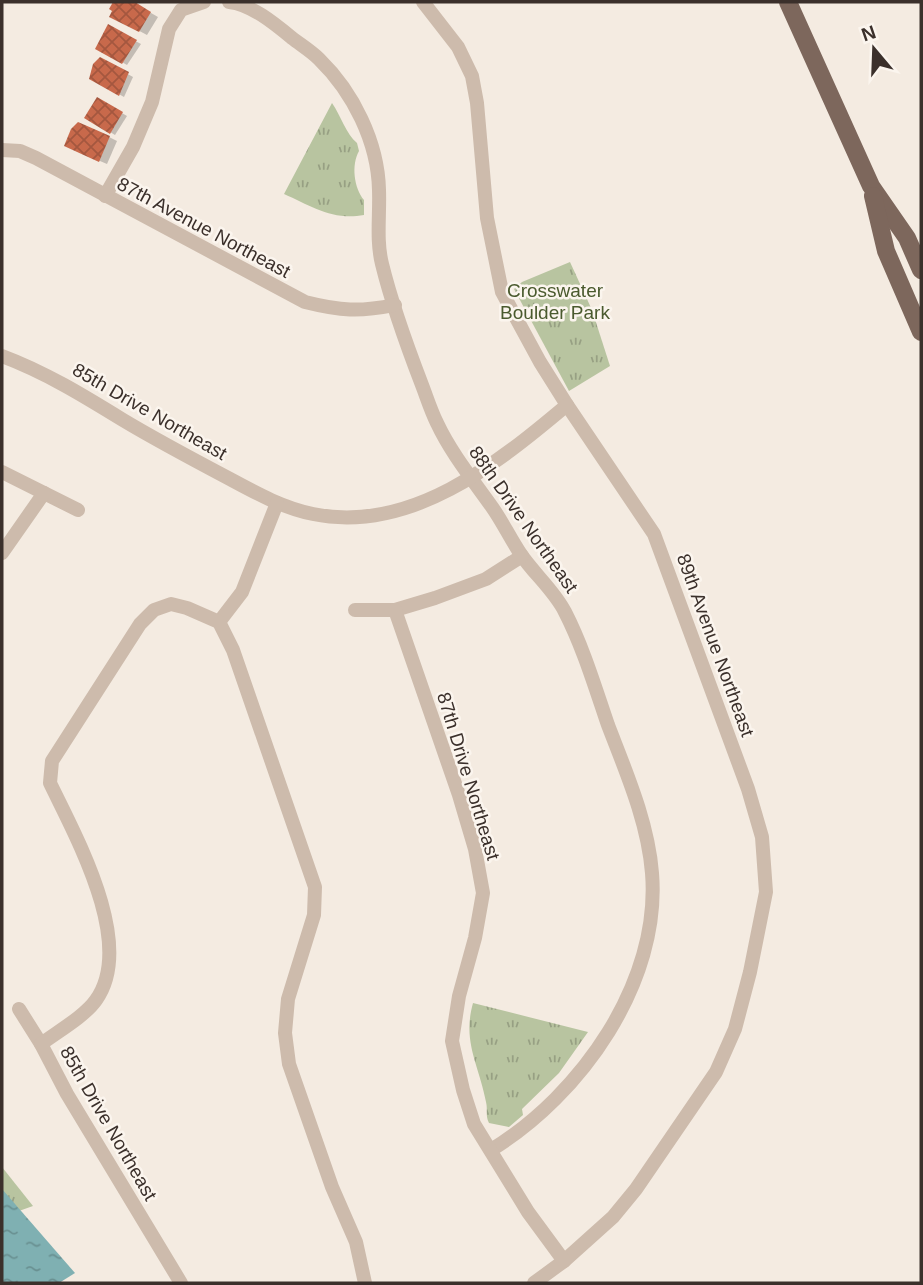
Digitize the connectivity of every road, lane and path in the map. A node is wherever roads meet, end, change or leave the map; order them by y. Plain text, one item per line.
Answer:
1 (204, 2) edge
2 (229, 2) edge
3 (423, 2) edge
4 (788, 2) edge
5 (2, 150) edge
6 (871, 186) junction
7 (105, 196) junction
8 (921, 270) edge
9 (395, 305) junction
10 (921, 332) edge
11 (2, 356) edge
12 (566, 405) junction
13 (2, 472) edge
14 (470, 478) junction
15 (44, 493) junction
16 (277, 503) junction
17 (78, 510) dead end
18 (2, 553) edge
19 (522, 555) junction
20 (355, 610) dead end
21 (395, 610) junction
22 (219, 622) junction
23 (19, 1009) dead end
24 (41, 1044) junction
25 (491, 1150) junction
26 (564, 1261) junction
27 (181, 1283) edge
28 (365, 1283) edge
29 (534, 1283) edge

1 - 7 street
2 - 9 street, 88th Drive Northeast
3 - 12 street, 89th Avenue Northeast
4 - 6 main road
5 - 7 street, 87th Avenue Northeast
6 - 8 main road
6 - 10 main road
7 - 9 street, 87th Avenue Northeast
9 - 14 street, 88th Drive Northeast
11 - 16 street, 85th Drive Northeast
12 - 14 street, 85th Drive Northeast
12 - 26 street, 89th Avenue Northeast
13 - 15 street
14 - 16 street, 85th Drive Northeast
14 - 19 street, 88th Drive Northeast
15 - 17 street
15 - 18 street
16 - 22 street
19 - 21 street
19 - 25 street, 88th Drive Northeast
20 - 21 street
21 - 25 street, 87th Drive Northeast
22 - 24 street, 85th Drive Northeast
22 - 28 street
23 - 24 street
24 - 27 street, 85th Drive Northeast
25 - 26 street, 87th Drive Northeast
26 - 29 street, 89th Avenue Northeast

